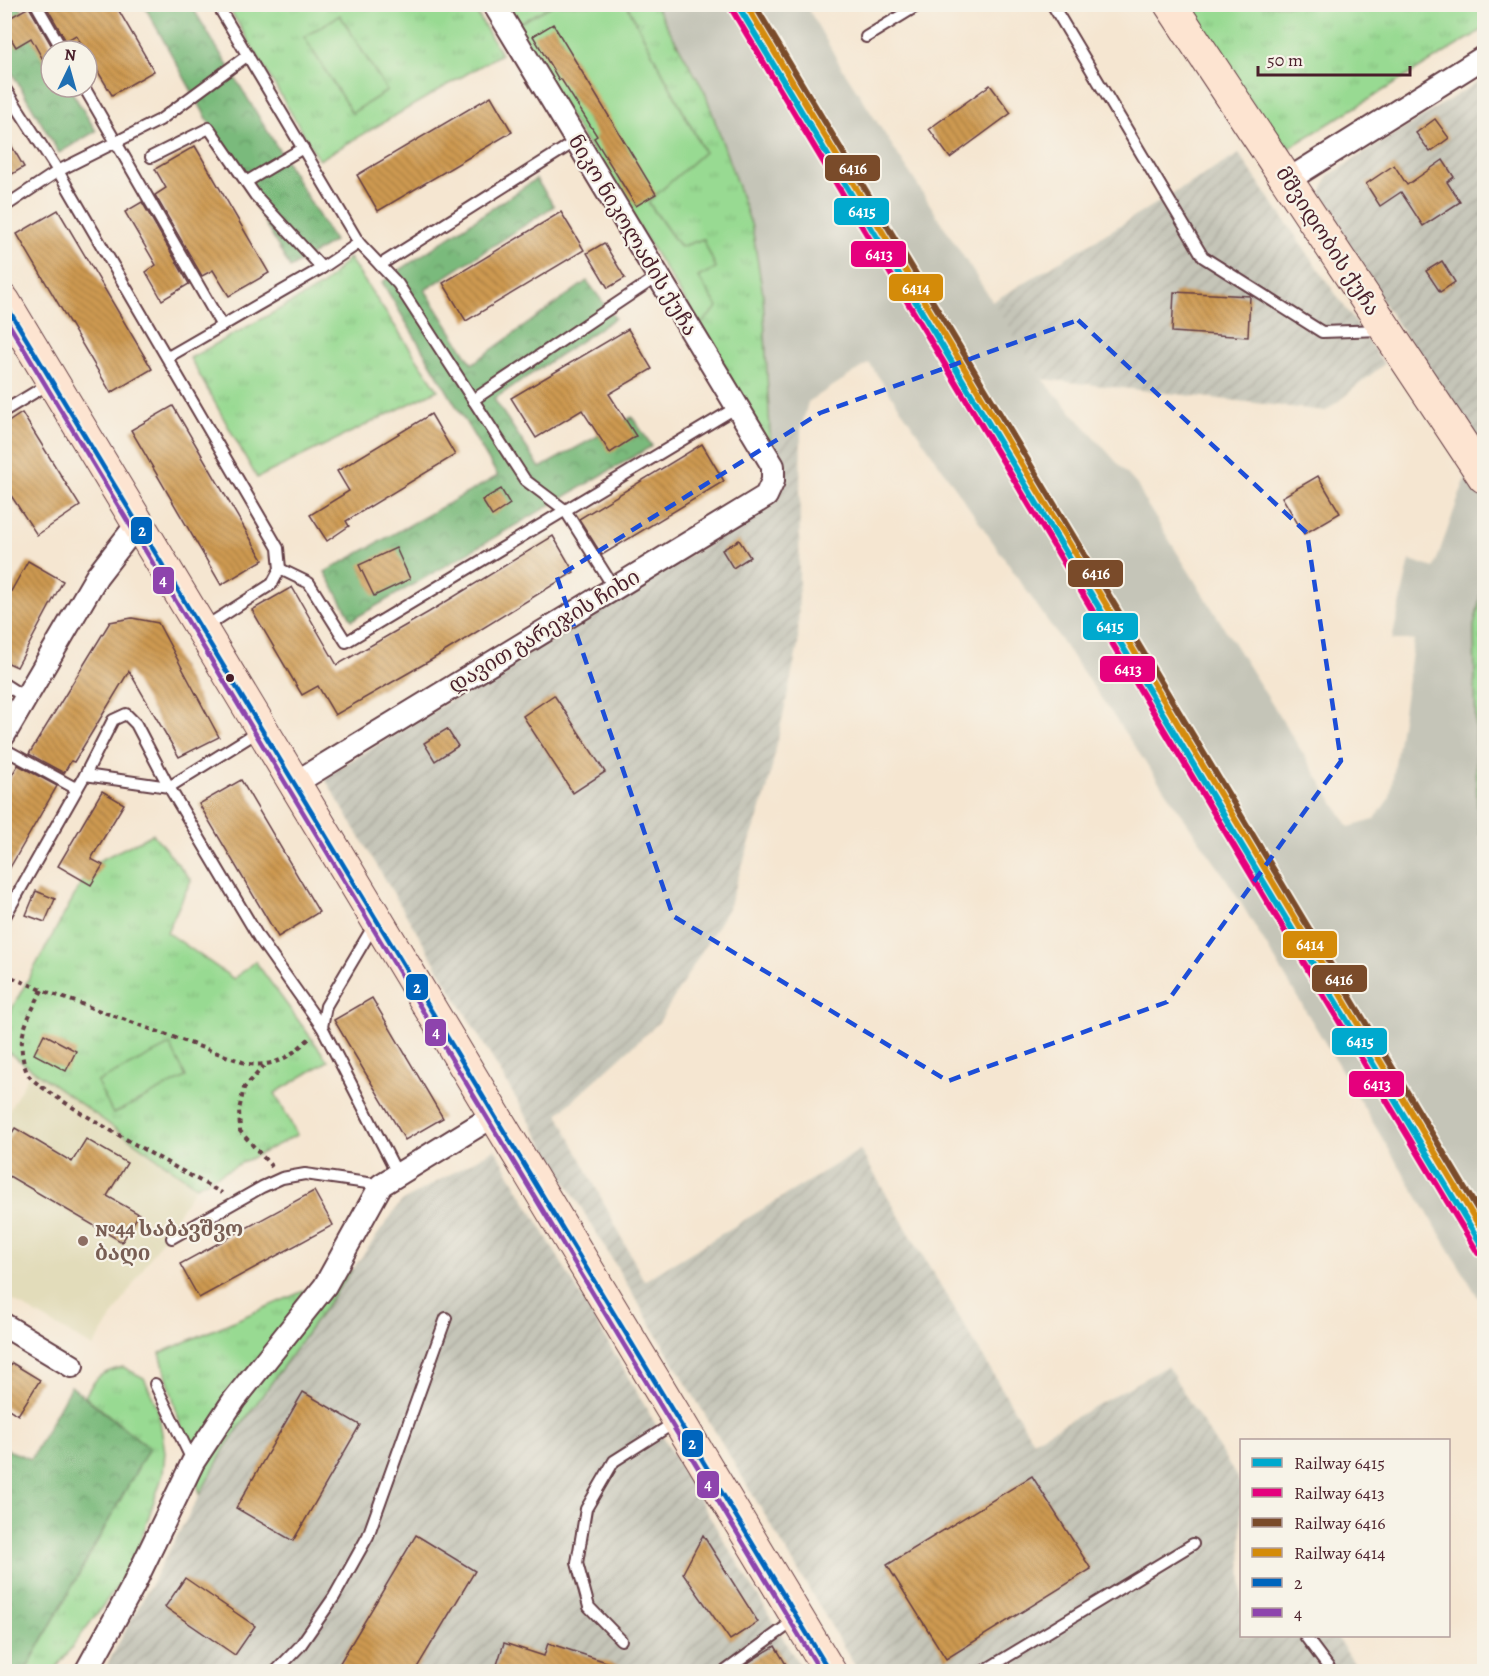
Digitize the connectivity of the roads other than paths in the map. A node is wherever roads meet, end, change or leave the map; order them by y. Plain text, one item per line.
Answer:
1 (36, 4) edge
2 (217, 4) edge
3 (494, 4) edge
4 (920, 4) edge
5 (1052, 4) edge
6 (1170, 4) edge
7 (866, 37) dead end
8 (56, 39) edge
9 (248, 54) junction
10 (1485, 57) edge
11 (4, 87) edge
12 (91, 99) edge
13 (576, 141) junction
14 (116, 142) junction
15 (303, 148) junction
16 (151, 157) dead end
17 (58, 171) junction
18 (1288, 180) junction
19 (246, 182) junction
20 (4, 207) edge
21 (359, 243) junction
22 (380, 265) junction
23 (322, 268) junction
24 (657, 276) junction
25 (4, 301) edge
26 (222, 326) junction
27 (1387, 330) junction
28 (168, 357) junction
29 (53, 382) junction
30 (473, 400) junction
31 (737, 407) junction
32 (4, 411) edge
33 (772, 466) joint
34 (1485, 477) edge
35 (565, 510) junction
36 (138, 523) junction
37 (280, 569) junction
38 (614, 588) junction
39 (202, 629) junction
40 (4, 684) edge
41 (26, 698) junction
42 (262, 729) junction
43 (4, 735) edge
44 (4, 749) edge
45 (85, 775) junction
46 (295, 783) junction
47 (169, 787) junction
48 (77, 789) junction
49 (4, 918) edge
50 (377, 919) junction
51 (322, 1027) junction
52 (495, 1115) junction
53 (390, 1180) junction
54 (172, 1238) dead end
55 (446, 1318) dead end
56 (4, 1325) edge
57 (72, 1366) dead end
58 (155, 1384) dead end
59 (679, 1420) junction
60 (193, 1462) junction
61 (1193, 1544) dead end
62 (798, 1618) junction
63 (1306, 1637) edge
64 (621, 1640) dead end
65 (86, 1671) edge
66 (275, 1671) edge
67 (724, 1671) edge
68 (830, 1671) edge
69 (982, 1671) edge
70 (1332, 1671) edge

1 - 8 lane
2 - 9 lane
3 - 13 street, ნიკო ნიკოლაძის ქუჩა
4 - 7 lane
5 - 27 lane
6 - 18 main road, მშვიდობის ქუჩა
9 - 14 lane
9 - 15 lane
10 - 18 street
11 - 17 lane
12 - 14 lane
13 - 22 lane
13 - 24 street, ნიკო ნიკოლაძის ქუჩა
14 - 17 lane
14 - 26 lane
15 - 19 lane
15 - 21 lane
16 - 19 lane
17 - 20 lane
17 - 28 lane
18 - 27 main road, მშვიდობის ქუჩა
19 - 23 lane
21 - 22 lane
21 - 23 lane
22 - 30 lane
23 - 26 lane
24 - 30 lane
24 - 31 street, ნიკო ნიკოლაძის ქუჩა
25 - 29 main road
26 - 28 lane
27 - 34 main road, მშვიდობის ქუჩა
28 - 37 lane
29 - 32 lane
29 - 36 main road
30 - 35 lane
31 - 33 street, ნიკო ნიკოლაძის ქუჩა
31 - 35 lane
33 - 38 street, დავით გარეჯის ჩიხი
35 - 37 lane
35 - 38 lane
36 - 39 main road
36 - 41 street
37 - 39 lane
38 - 46 street, დავით გარეჯის ჩიხი
39 - 42 main road
40 - 41 lane
41 - 43 street
42 - 46 main road
42 - 47 lane
44 - 48 lane
45 - 47 lane
45 - 47 lane
45 - 48 lane
46 - 50 main road
47 - 51 lane
48 - 49 lane
50 - 51 lane
50 - 52 main road
51 - 53 lane
52 - 53 street
52 - 59 main road
53 - 54 lane
53 - 60 street
55 - 66 lane
56 - 57 street
58 - 60 lane
59 - 62 main road
59 - 64 lane
60 - 65 street
61 - 69 lane
62 - 67 lane
62 - 68 main road
63 - 70 lane

